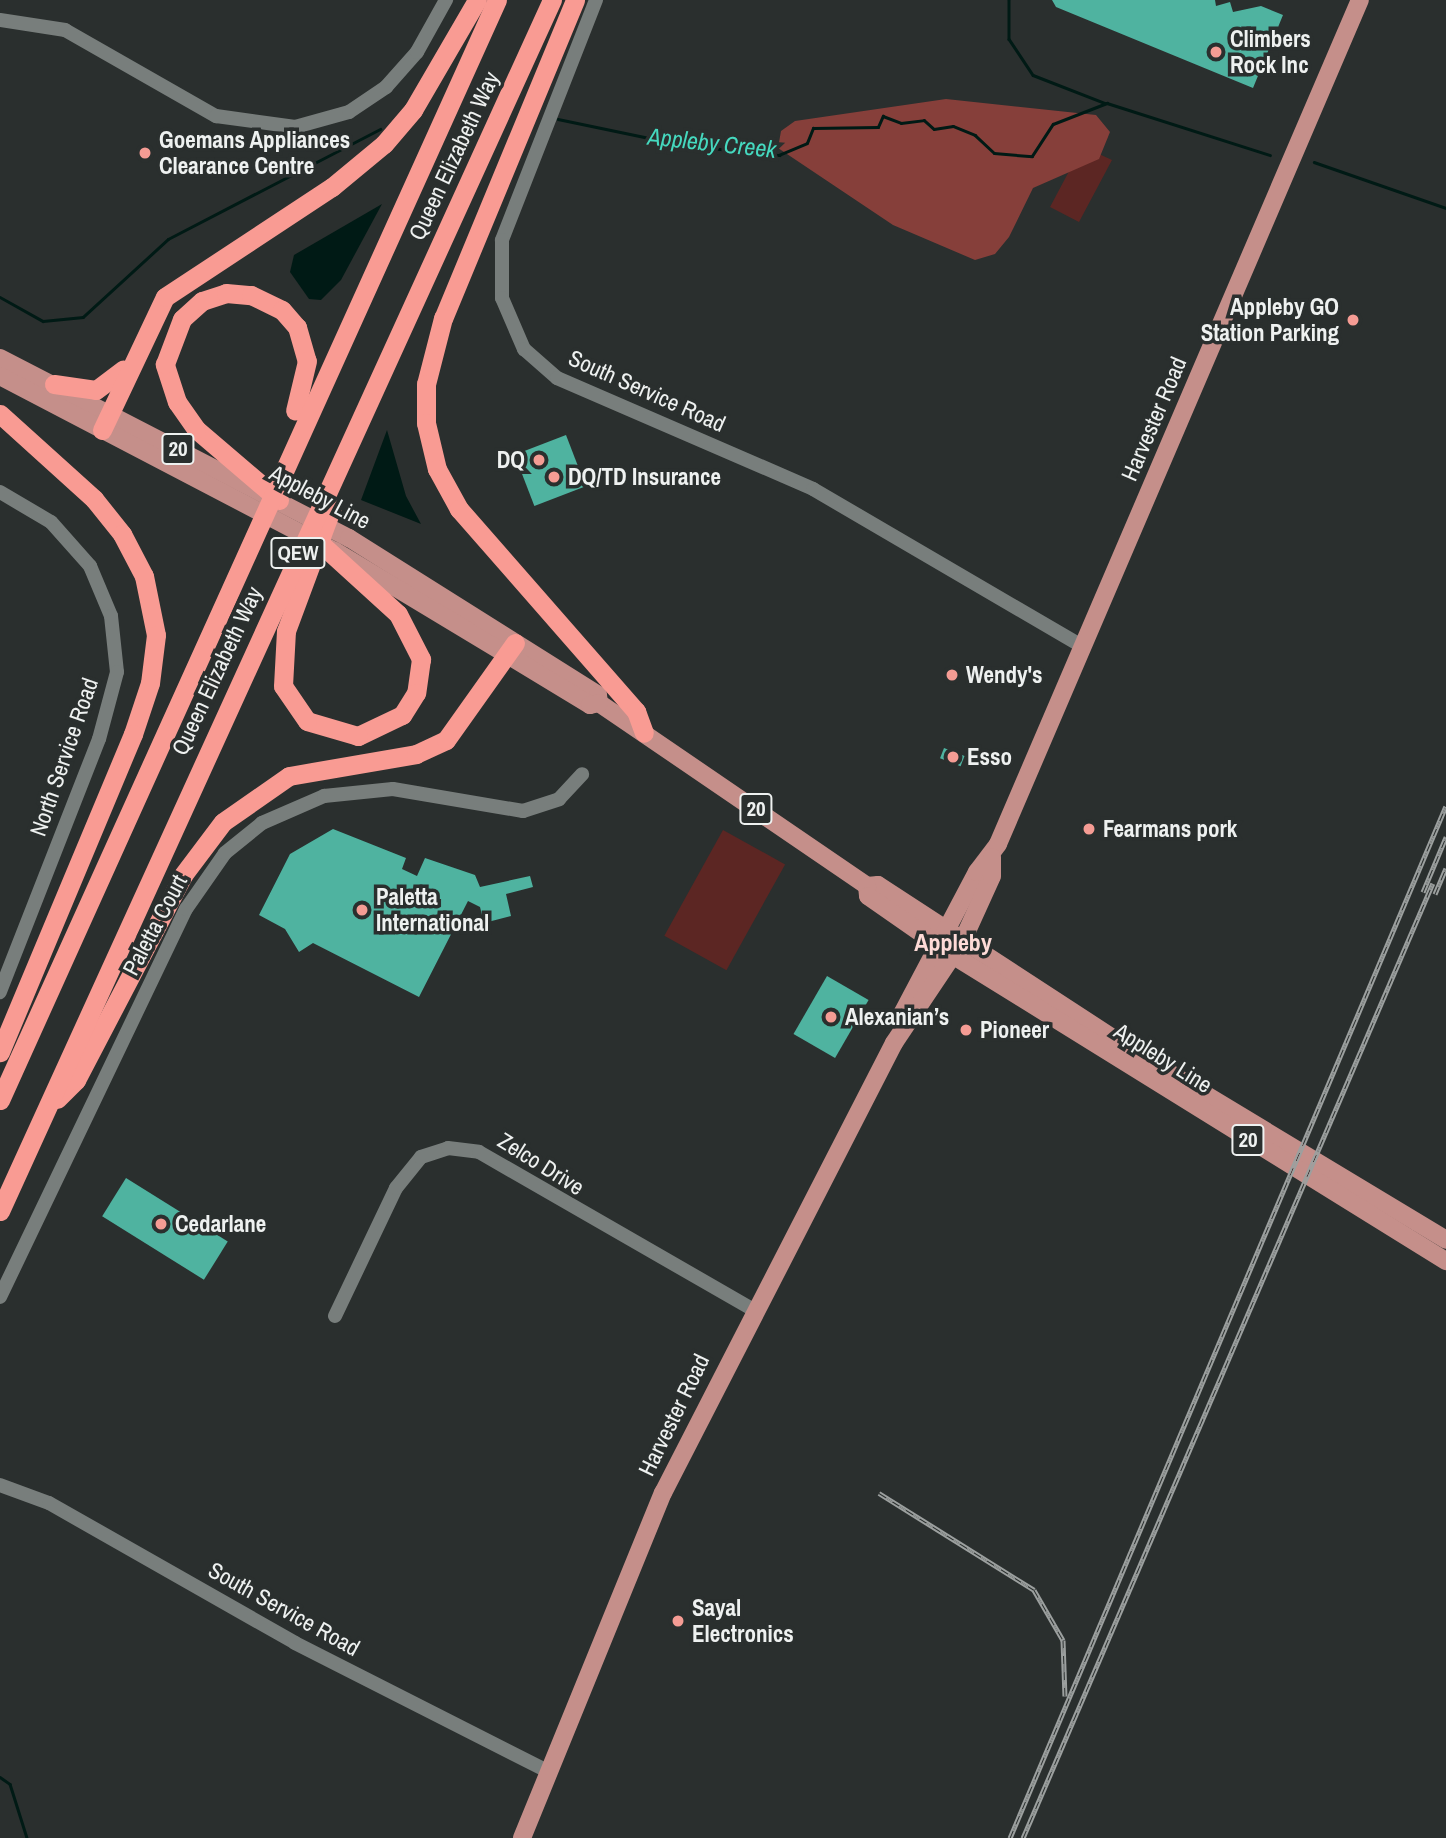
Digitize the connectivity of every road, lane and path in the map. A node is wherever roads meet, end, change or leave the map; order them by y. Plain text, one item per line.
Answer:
1 (446, 0) edge
2 (477, 0) edge
3 (497, 0) edge
4 (552, 0) edge
5 (575, 0) edge
6 (596, 0) edge
7 (1360, 0) edge
8 (0, 20) edge
9 (0, 358) edge
10 (128, 364) junction
11 (0, 376) edge
12 (54, 384) junction
13 (109, 411) junction
14 (362, 413) junction
15 (0, 414) edge
16 (102, 430) junction
17 (247, 488) junction
18 (0, 492) edge
19 (279, 500) joint
20 (321, 544) joint
21 (343, 552) junction
22 (222, 599) junction
23 (1083, 647) junction
24 (512, 649) junction
25 (644, 733) junction
26 (582, 774) dead end
27 (992, 857) junction
28 (867, 886) junction
29 (961, 906) junction
30 (933, 921) junction
31 (952, 944) junction
32 (0, 992) edge
33 (0, 1052) edge
34 (0, 1100) edge
35 (48, 1107) junction
36 (0, 1212) edge
37 (1446, 1240) edge
38 (1446, 1261) edge
39 (0, 1297) edge
40 (754, 1310) junction
41 (335, 1316) dead end
42 (0, 1485) edge
43 (547, 1772) junction
44 (522, 1838) edge

1 - 8 street
2 - 10 highway
3 - 22 highway, Queen Elizabeth Way / QEW
4 - 14 highway, Queen Elizabeth Way / QEW
5 - 25 highway
6 - 23 street, South Service Road
7 - 23 main road, Harvester Road
9 - 12 main road, Appleby Line / 20
10 - 12 highway
10 - 13 highway
11 - 16 main road, Appleby Line / 20
12 - 13 main road, Appleby Line / 20
13 - 16 highway
13 - 17 main road, Appleby Line / 20
14 - 21 highway
14 - 35 highway, Queen Elizabeth Way / QEW
15 - 33 highway
16 - 17 main road, Appleby Line / 20
17 - 19 highway
17 - 20 main road, Appleby Line / 20
17 - 22 highway
18 - 32 street, North Service Road
19 - 21 main road, Appleby Line / 20
20 - 21 highway
21 - 24 main road, Appleby Line / 20
22 - 34 highway, Queen Elizabeth Way / QEW
23 - 27 main road, Harvester Road
24 - 25 main road, Appleby Line / 20
24 - 35 highway
25 - 28 main road, Appleby Line / 20
26 - 39 street, Paletta Court
27 - 29 main road, Harvester Road
27 - 31 main road, Harvester Road
28 - 30 main road, Appleby Line / 20
28 - 31 main road, Appleby Line / 20
29 - 30 main road
29 - 31 main road, Harvester Road
30 - 31 main road, Appleby Line / 20
31 - 37 main road, Appleby Line / 20
31 - 38 main road, Appleby Line / 20
31 - 40 main road, Harvester Road
35 - 36 highway, Queen Elizabeth Way / QEW
40 - 41 street, Zelco Drive
40 - 43 main road, Harvester Road
42 - 43 street, South Service Road
43 - 44 main road, Harvester Road

